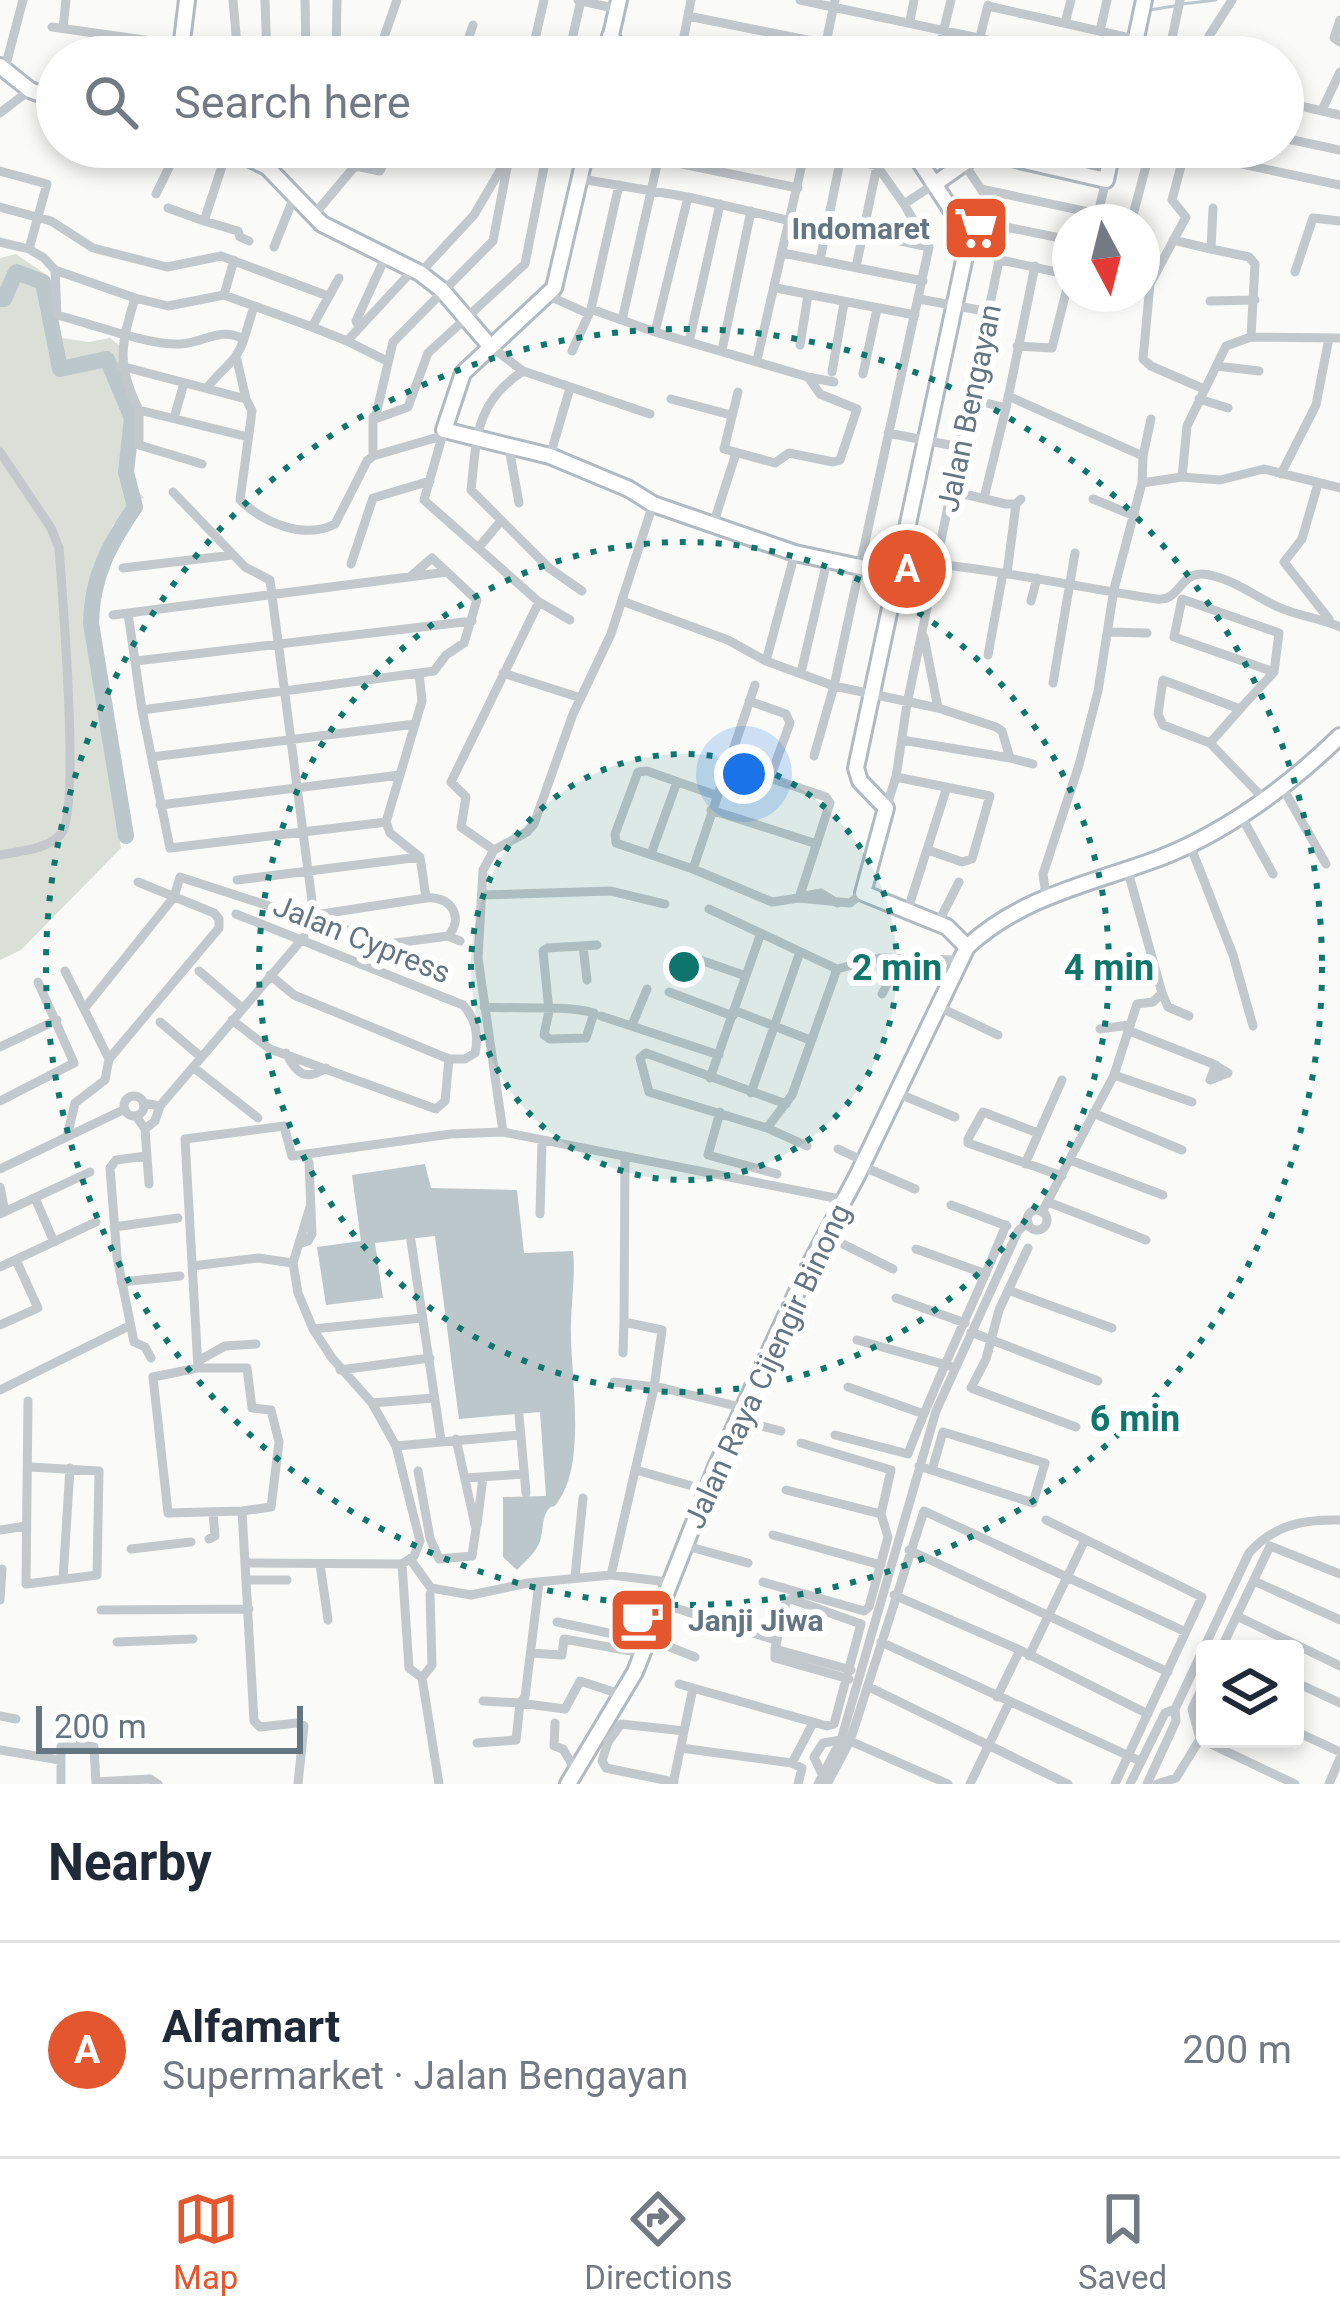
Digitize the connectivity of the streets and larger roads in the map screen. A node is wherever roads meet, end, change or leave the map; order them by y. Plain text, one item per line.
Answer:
1 (23, 0) edge
2 (66, 0) edge
3 (187, 0) edge
4 (233, 0) edge
5 (265, 0) edge
6 (305, 0) edge
7 (337, 0) edge
8 (397, 0) edge
9 (544, 0) edge
10 (580, 0) edge
11 (691, 0) edge
12 (800, 0) edge
13 (914, 0) edge
14 (951, 0) edge
15 (1030, 0) edge
16 (1071, 0) edge
17 (1107, 0) edge
18 (1144, 0) edge
19 (1180, 0) edge
20 (1232, 0) edge
21 (989, 3) edge
22 (618, 4) edge
23 (834, 4) edge
24 (1025, 15) junction
25 (688, 16) junction
26 (910, 20) junction
27 (1340, 20) edge
28 (1065, 23) junction
29 (473, 25) dead end
30 (945, 30) junction
31 (1100, 31) junction
32 (100, 36) edge
33 (182, 36) edge
34 (236, 36) edge
35 (266, 36) edge
36 (306, 36) edge
37 (336, 36) edge
38 (384, 36) edge
39 (473, 36) edge
40 (536, 36) edge
41 (572, 36) edge
42 (610, 36) edge
43 (684, 36) edge
44 (790, 36) edge
45 (827, 36) edge
46 (943, 36) edge
47 (968, 36) edge
48 (981, 36) edge
49 (1122, 36) edge
50 (1137, 36) edge
51 (1172, 36) edge
52 (1214, 36) edge
53 (1340, 42) edge
54 (3, 67) edge
55 (1339, 78) edge
56 (30, 90) junction
57 (36, 92) edge
58 (1304, 106) edge
59 (1322, 110) junction
60 (0, 113) edge
61 (1340, 115) edge
62 (1304, 143) edge
63 (1340, 150) edge
64 (169, 168) edge
65 (221, 168) edge
66 (269, 168) edge
67 (353, 168) edge
68 (501, 168) edge
69 (507, 168) edge
70 (544, 168) edge
71 (583, 168) edge
72 (656, 168) edge
73 (719, 168) edge
74 (802, 168) edge
75 (839, 168) edge
76 (877, 168) edge
77 (878, 168) edge
78 (925, 168) edge
79 (954, 168) edge
80 (968, 168) edge
81 (1062, 168) edge
82 (1109, 168) edge
83 (1145, 168) edge
84 (1180, 168) edge
85 (1265, 168) edge
86 (0, 170) edge
87 (581, 179) junction
88 (1106, 180) junction
89 (936, 183) junction
90 (620, 184) junction
91 (1340, 185) edge
92 (798, 188) junction
93 (982, 189) junction
94 (651, 190) junction
95 (156, 194) dead end
96 (688, 196) junction
97 (294, 197) junction
98 (720, 204) junction
99 (904, 204) junction
100 (1100, 204) edge
101 (1136, 204) edge
102 (0, 207) edge
103 (1052, 207) edge
104 (168, 208) dead end
105 (1213, 208) dead end
106 (751, 211) junction
107 (313, 215) junction
108 (38, 217) junction
109 (204, 221) junction
110 (791, 221) junction
111 (1340, 221) edge
112 (1006, 227) junction
113 (863, 232) junction
114 (1052, 236) edge
115 (1173, 239) junction
116 (249, 241) dead end
117 (0, 242) edge
118 (274, 247) dead end
119 (929, 248) junction
120 (1211, 248) junction
121 (29, 249) junction
122 (783, 253) junction
123 (386, 258) junction
124 (234, 260) junction
125 (820, 260) junction
126 (1001, 260) junction
127 (1035, 266) junction
128 (856, 267) junction
129 (55, 270) junction
130 (1052, 270) edge
131 (417, 271) junction
132 (1295, 272) dead end
133 (339, 278) dead end
134 (923, 281) junction
135 (776, 288) junction
136 (442, 290) junction
137 (224, 295) junction
138 (808, 295) junction
139 (328, 296) junction
140 (547, 296) junction
141 (135, 298) junction
142 (919, 299) junction
143 (1255, 300) junction
144 (1210, 301) dead end
145 (844, 303) junction
146 (254, 306) junction
147 (955, 306) junction
148 (877, 310) junction
149 (590, 312) junction
150 (990, 312) junction
151 (1061, 312) edge
152 (915, 315) junction
153 (465, 316) junction
154 (622, 320) junction
155 (312, 326) junction
156 (359, 327) junction
157 (125, 332) junction
158 (656, 332) junction
159 (1251, 338) junction
160 (1335, 338) edge
161 (244, 339) junction
162 (347, 341) junction
163 (689, 342) junction
164 (800, 345) dead end
165 (490, 346) junction
166 (1017, 346) junction
167 (722, 350) junction
168 (572, 351) dead end
169 (237, 360) junction
170 (758, 360) junction
171 (387, 361) junction
172 (121, 366) junction
173 (1216, 366) junction
174 (523, 370) junction
175 (1259, 371) dead end
176 (863, 374) dead end
177 (808, 377) junction
178 (184, 382) junction
179 (207, 388) junction
180 (570, 388) junction
181 (738, 392) dead end
182 (1202, 393) junction
183 (246, 398) junction
184 (671, 399) dead end
185 (971, 399) junction
186 (1007, 402) junction
187 (1228, 408) dead end
188 (139, 410) junction
189 (650, 414) dead end
190 (731, 415) junction
191 (373, 417) junction
192 (174, 418) junction
193 (1150, 419) dead end
194 (443, 433) junction
195 (888, 433) junction
196 (248, 436) junction
197 (477, 440) junction
198 (925, 440) junction
199 (960, 447) junction
200 (509, 448) junction
201 (0, 452) edge
202 (736, 453) junction
203 (373, 456) junction
204 (550, 456) junction
205 (1143, 456) junction
206 (202, 464) dead end
207 (1281, 474) junction
208 (1182, 477) junction
209 (430, 481) junction
210 (1142, 483) junction
211 (1318, 484) junction
212 (1340, 488) edge
213 (951, 491) junction
214 (173, 492) dead end
215 (984, 498) junction
216 (1093, 499) dead end
217 (519, 503) dead end
218 (653, 504) junction
219 (1135, 516) junction
220 (500, 521) junction
221 (713, 525) junction
222 (478, 547) junction
223 (795, 553) junction
224 (1076, 553) dead end
225 (233, 555) junction
226 (827, 561) junction
227 (351, 564) dead end
228 (937, 564) junction
229 (861, 567) junction
230 (123, 568) dead end
231 (448, 572) junction
232 (1005, 574) junction
233 (897, 575) junction
234 (410, 577) junction
235 (1036, 578) junction
236 (933, 583) junction
237 (1068, 586) junction
238 (1114, 589) junction
239 (582, 591) dead end
240 (272, 595) junction
241 (622, 601) junction
242 (1031, 601) dead end
243 (538, 602) junction
244 (128, 613) junction
245 (113, 615) dead end
246 (570, 620) dead end
247 (472, 621) junction
248 (1336, 625) edge
249 (1108, 632) junction
250 (924, 633) junction
251 (1147, 633) dead end
252 (278, 644) junction
253 (988, 655) dead end
254 (136, 661) junction
255 (766, 661) junction
256 (1274, 672) junction
257 (419, 673) junction
258 (503, 673) junction
259 (801, 673) junction
260 (1053, 683) dead end
261 (755, 685) dead end
262 (834, 686) junction
263 (284, 691) junction
264 (874, 696) junction
265 (581, 698) junction
266 (749, 701) junction
267 (907, 704) junction
268 (938, 708) junction
269 (1240, 709) junction
270 (142, 710) junction
271 (415, 724) junction
272 (1340, 736) edge
273 (291, 739) junction
274 (902, 740) junction
275 (1210, 743) junction
276 (814, 756) dead end
277 (152, 757) junction
278 (1010, 758) junction
279 (728, 763) junction
280 (1033, 764) dead end
281 (400, 775) junction
282 (896, 777) junction
283 (770, 778) junction
284 (677, 782) junction
285 (1281, 785) junction
286 (947, 787) junction
287 (297, 788) junction
288 (715, 795) junction
289 (1263, 799) junction
290 (160, 805) junction
291 (886, 808) junction
292 (711, 810) junction
293 (1240, 814) junction
294 (386, 822) junction
295 (303, 832) junction
296 (403, 840) junction
297 (817, 844) junction
298 (1190, 845) junction
299 (494, 850) junction
300 (928, 850) junction
301 (651, 854) junction
302 (0, 855) edge
303 (420, 857) junction
304 (400, 860) junction
305 (1326, 863) dead end
306 (1127, 868) junction
307 (693, 869) junction
308 (308, 871) junction
309 (1273, 874) dead end
310 (237, 880) dead end
311 (138, 882) dead end
312 (959, 882) dead end
313 (863, 893) junction
314 (482, 895) junction
315 (1046, 896) junction
316 (174, 897) junction
317 (426, 898) junction
318 (799, 898) junction
319 (250, 904) dead end
320 (665, 904) dead end
321 (709, 909) dead end
322 (908, 909) junction
323 (309, 918) junction
324 (942, 925) junction
325 (761, 933) junction
326 (980, 935) junction
327 (448, 936) junction
328 (300, 939) junction
329 (460, 941) dead end
330 (597, 945) dead end
331 (583, 946) junction
332 (680, 952) dead end
333 (800, 952) junction
334 (962, 954) junction
335 (903, 960) junction
336 (837, 969) junction
337 (199, 970) dead end
338 (65, 971) dead end
339 (270, 975) junction
340 (746, 976) junction
341 (949, 978) junction
342 (587, 980) dead end
343 (38, 982) dead end
344 (647, 988) dead end
345 (669, 992) dead end
346 (882, 994) dead end
347 (1158, 998) junction
348 (937, 1006) junction
349 (484, 1007) junction
350 (242, 1008) junction
351 (84, 1009) junction
352 (549, 1011) junction
353 (735, 1013) junction
354 (601, 1016) dead end
355 (1189, 1016) dead end
356 (57, 1020) junction
357 (232, 1020) junction
358 (160, 1022) dead end
359 (632, 1025) junction
360 (773, 1025) junction
361 (1253, 1026) dead end
362 (1113, 1027) junction
363 (1128, 1027) junction
364 (1100, 1029) dead end
365 (998, 1035) dead end
366 (810, 1040) junction
367 (0, 1047) edge
368 (719, 1054) junction
369 (1120, 1055) junction
370 (201, 1057) junction
371 (109, 1059) junction
372 (449, 1059) junction
373 (193, 1067) junction
374 (1244, 1068) dead end
375 (1114, 1075) junction
376 (710, 1078) junction
377 (1062, 1080) dead end
378 (752, 1093) junction
379 (897, 1093) junction
380 (0, 1101) edge
381 (143, 1102) junction
382 (1192, 1102) dead end
383 (786, 1104) junction
384 (160, 1106) junction
385 (125, 1109) junction
386 (720, 1112) junction
387 (1093, 1113) junction
388 (136, 1116) junction
389 (955, 1117) dead end
390 (259, 1118) dead end
391 (767, 1128) junction
392 (145, 1129) junction
393 (503, 1132) junction
394 (1038, 1132) junction
395 (67, 1137) junction
396 (542, 1141) junction
397 (807, 1146) dead end
398 (838, 1149) dead end
399 (1182, 1150) dead end
400 (146, 1156) junction
401 (626, 1157) junction
402 (1070, 1160) junction
403 (309, 1162) dead end
404 (1025, 1163) junction
405 (863, 1164) junction
406 (0, 1169) edge
407 (90, 1172) dead end
408 (800, 1172) dead end
409 (777, 1174) dead end
410 (1062, 1177) junction
411 (149, 1184) dead end
412 (0, 1186) edge
413 (794, 1187) junction
414 (915, 1189) dead end
415 (1163, 1195) dead end
416 (35, 1198) junction
417 (845, 1200) junction
418 (951, 1205) dead end
419 (2, 1207) edge
420 (1045, 1207) junction
421 (540, 1214) dead end
422 (178, 1218) dead end
423 (96, 1222) dead end
424 (1006, 1225) junction
425 (114, 1227) junction
426 (1018, 1231) junction
427 (825, 1235) junction
428 (1146, 1240) dead end
429 (54, 1241) junction
430 (411, 1241) dead end
431 (1028, 1248) dead end
432 (916, 1249) dead end
433 (16, 1260) junction
434 (293, 1263) junction
435 (192, 1265) junction
436 (0, 1267) edge
437 (893, 1269) dead end
438 (986, 1274) junction
439 (180, 1276) dead end
440 (121, 1282) junction
441 (1008, 1290) junction
442 (896, 1298) dead end
443 (422, 1318) junction
444 (624, 1322) junction
445 (0, 1325) edge
446 (129, 1326) junction
447 (968, 1328) junction
448 (1112, 1328) dead end
449 (313, 1329) junction
450 (856, 1340) dead end
451 (134, 1342) junction
452 (992, 1343) junction
453 (97, 1344) junction
454 (256, 1344) dead end
455 (623, 1354) dead end
456 (152, 1358) dead end
457 (430, 1358) junction
458 (198, 1365) junction
459 (951, 1367) junction
460 (340, 1370) junction
461 (1098, 1381) dead end
462 (614, 1382) dead end
463 (848, 1387) dead end
464 (654, 1388) junction
465 (0, 1390) edge
466 (434, 1398) junction
467 (28, 1401) dead end
468 (373, 1403) junction
469 (921, 1413) junction
470 (741, 1414) junction
471 (519, 1415) dead end
472 (1076, 1427) dead end
473 (781, 1431) dead end
474 (520, 1435) junction
475 (835, 1435) dead end
476 (456, 1439) junction
477 (441, 1440) junction
478 (801, 1443) dead end
479 (396, 1446) junction
480 (919, 1466) junction
481 (30, 1468) junction
482 (70, 1468) junction
483 (636, 1470) junction
484 (932, 1470) junction
485 (418, 1471) dead end
486 (524, 1474) junction
487 (483, 1477) junction
488 (464, 1478) junction
489 (706, 1490) junction
490 (786, 1490) dead end
491 (526, 1492) dead end
492 (888, 1492) junction
493 (584, 1498) dead end
494 (909, 1498) junction
495 (242, 1511) junction
496 (213, 1513) junction
497 (176, 1514) junction
498 (881, 1514) junction
499 (1046, 1520) dead end
500 (1340, 1520) edge
501 (26, 1526) junction
502 (476, 1529) junction
503 (0, 1530) edge
504 (772, 1535) dead end
505 (209, 1539) dead end
506 (425, 1540) junction
507 (1084, 1541) junction
508 (191, 1542) dead end
509 (177, 1545) junction
510 (683, 1545) junction
511 (131, 1549) dead end
512 (909, 1550) junction
513 (439, 1559) junction
514 (409, 1560) junction
515 (748, 1563) dead end
516 (25, 1564) junction
517 (247, 1564) junction
518 (320, 1564) junction
519 (881, 1565) junction
520 (1, 1569) edge
521 (1340, 1574) edge
522 (611, 1575) junction
523 (1067, 1576) junction
524 (575, 1577) junction
525 (63, 1579) junction
526 (246, 1580) junction
527 (287, 1580) dead end
528 (1254, 1581) junction
529 (539, 1582) junction
530 (668, 1582) junction
531 (763, 1582) dead end
532 (430, 1594) dead end
533 (894, 1595) junction
534 (0, 1600) edge
535 (660, 1604) junction
536 (249, 1609) junction
537 (101, 1610) dead end
538 (168, 1611) junction
539 (1048, 1615) junction
540 (1237, 1616) junction
541 (328, 1620) dead end
542 (1340, 1620) edge
543 (557, 1622) dead end
544 (1186, 1632) junction
545 (619, 1635) junction
546 (169, 1639) junction
547 (193, 1639) dead end
548 (1226, 1640) edge
549 (117, 1642) dead end
550 (881, 1642) junction
551 (645, 1644) junction
552 (774, 1644) junction
553 (615, 1648) junction
554 (531, 1653) junction
555 (1025, 1653) junction
556 (695, 1657) dead end
557 (1340, 1666) edge
558 (1168, 1672) junction
559 (850, 1674) junction
560 (422, 1678) junction
561 (680, 1684) dead end
562 (1304, 1686) edge
563 (869, 1687) junction
564 (693, 1688) junction
565 (623, 1695) junction
566 (997, 1697) junction
567 (483, 1701) dead end
568 (1009, 1702) junction
569 (520, 1703) junction
570 (1340, 1703) edge
571 (1175, 1708) junction
572 (1148, 1714) junction
573 (0, 1716) edge
574 (16, 1719) dead end
575 (555, 1723) dead end
576 (813, 1723) junction
577 (684, 1731) junction
578 (1304, 1736) edge
579 (845, 1740) junction
580 (1150, 1741) junction
581 (477, 1743) dead end
582 (802, 1744) junction
583 (1196, 1745) edge
584 (987, 1746) junction
585 (681, 1748) junction
586 (1164, 1748) junction
587 (1219, 1748) edge
588 (0, 1750) edge
589 (816, 1752) junction
590 (1340, 1755) edge
591 (1187, 1758) junction
592 (1135, 1759) junction
593 (60, 1760) junction
594 (792, 1763) junction
595 (572, 1778) edge
596 (1176, 1778) junction
597 (823, 1782) edge
598 (96, 1783) edge
599 (673, 1783) edge
600 (61, 1784) edge
601 (158, 1784) edge
602 (298, 1784) edge
603 (439, 1784) edge
604 (798, 1784) edge
605 (948, 1784) edge
606 (970, 1784) edge
607 (1068, 1784) edge
608 (1115, 1784) edge
609 (1130, 1784) edge
610 (1147, 1784) edge
611 (1157, 1784) edge
612 (1188, 1784) edge
613 (1295, 1784) edge
614 (1328, 1784) edge

1 - 54 street
2 - 32 street
3 - 33 street
4 - 34 street
5 - 35 street
6 - 36 street
7 - 37 street
8 - 38 street
9 - 40 street
10 - 22 street
10 - 41 street
11 - 25 street
12 - 23 street
13 - 26 street
14 - 30 street
15 - 24 street
16 - 28 street
17 - 31 street
18 - 50 street
19 - 51 street
20 - 52 street
21 - 24 street
21 - 48 street
22 - 42 street
23 - 26 street
23 - 45 street
24 - 28 street
25 - 43 street
25 - 44 street
26 - 30 street
27 - 53 street
28 - 31 street
29 - 39 street
30 - 46 street
30 - 47 street
31 - 49 street
54 - 56 street
55 - 59 street
56 - 57 street
56 - 60 street
58 - 59 street
59 - 61 street
62 - 63 street
64 - 95 street
65 - 109 street
66 - 97 street
67 - 107 street
68 - 131 street
69 - 136 street
70 - 153 street
71 - 87 street
72 - 94 street
73 - 92 street
74 - 92 street
75 - 125 street
76 - 113 street
77 - 99 street
78 - 89 street
79 - 89 street
80 - 93 street
81 - 88 street
82 - 88 street
83 - 101 street
84 - 115 street
85 - 91 street
86 - 108 street
87 - 90 street
87 - 140 street
88 - 100 street
89 - 99 street
89 - 147 street
90 - 94 street
90 - 149 street
92 - 110 street
93 - 103 street
93 - 112 street
94 - 96 street
94 - 154 street
96 - 98 street
96 - 158 street
97 - 107 street
97 - 118 street
98 - 106 street
98 - 163 street
99 - 119 street
102 - 108 street
104 - 109 street
105 - 120 street
106 - 110 street
106 - 167 street
107 - 123 street
108 - 121 street
108 - 124 street
109 - 116 street
110 - 122 street
111 - 132 street
112 - 114 street
112 - 126 street, Jalan Bengayan
113 - 119 street
113 - 128 street
115 - 120 street
115 - 182 street
117 - 121 street
119 - 134 street
120 - 143 street
121 - 129 street
122 - 125 street
122 - 135 street
123 - 131 street
123 - 156 street
124 - 137 street
124 - 139 street
125 - 128 street
126 - 127 street
126 - 150 street, Jalan Bengayan
127 - 130 street
127 - 166 street
128 - 134 street
129 - 141 street
129 - 157 street
131 - 136 street
131 - 156 street
133 - 139 street
134 - 142 street
135 - 138 street
135 - 170 street
136 - 153 street
136 - 171 street
137 - 141 street
137 - 146 street
138 - 145 street
138 - 164 street
139 - 155 street
140 - 149 street
140 - 165 street
141 - 157 street
142 - 147 street
142 - 152 street
143 - 144 street
143 - 159 street
145 - 148 street
145 - 177 street
146 - 155 street
146 - 161 street
147 - 150 street
147 - 198 street
148 - 152 street
148 - 176 street
149 - 154 street
149 - 168 street
150 - 185 street, Jalan Bengayan
151 - 166 street
152 - 195 street
153 - 165 street
153 - 191 street
154 - 158 street
155 - 162 street
156 - 162 street
157 - 161 street
157 - 172 street
158 - 163 street
159 - 160 street
159 - 173 street
160 - 207 street
161 - 169 street
162 - 171 street
163 - 167 street
165 - 174 street
165 - 194 street
166 - 186 street
167 - 170 street
169 - 179 street
169 - 183 street
170 - 177 street
171 - 191 street
172 - 178 street
172 - 188 street
173 - 175 street
173 - 182 street
174 - 180 street
174 - 197 street
177 - 202 street
178 - 179 street
178 - 192 street
179 - 183 street
180 - 189 street
180 - 204 street
181 - 190 street
182 - 187 street
182 - 208 street
183 - 196 street
184 - 190 street
185 - 186 street
185 - 199 street, Jalan Bengayan
186 - 205 street
186 - 215 street
188 - 192 street
188 - 206 street
190 - 202 street
191 - 203 street
192 - 196 street
193 - 205 street
194 - 197 street
194 - 203 street
194 - 209 street
195 - 198 street
195 - 229 street
196 - 203 street
197 - 200 street
197 - 220 street
198 - 199 street
198 - 233 street
199 - 213 street, Jalan Bengayan
200 - 204 street
200 - 217 street
201 - 302 street
202 - 221 street
204 - 218 street
205 - 210 street
207 - 208 street
207 - 211 street
208 - 210 street
209 - 222 street
209 - 227 street
210 - 219 street
211 - 212 street
211 - 248 street
213 - 215 street
213 - 228 street, Jalan Bengayan
214 - 225 street
215 - 232 street
216 - 219 street
218 - 221 street
218 - 241 street
219 - 238 street
220 - 222 street
220 - 239 street
221 - 223 street
222 - 243 street
223 - 226 street
223 - 255 street
224 - 237 street
225 - 230 street
225 - 240 street
226 - 229 street
226 - 259 street
228 - 232 street
228 - 236 street, Jalan Bengayan
229 - 233 street
229 - 262 street
231 - 234 street
231 - 234 street
231 - 247 street
232 - 235 street
232 - 253 street
233 - 236 street
233 - 264 street
234 - 240 street
235 - 237 street
235 - 242 street
236 - 250 street, Jalan Bengayan
237 - 238 street
237 - 260 street
238 - 248 street
238 - 249 street
240 - 244 street
240 - 252 street
241 - 255 street
241 - 265 street
243 - 246 street
243 - 258 street
244 - 245 street
244 - 254 street
247 - 252 street
247 - 257 street
249 - 251 street
249 - 315 street
250 - 267 street, Jalan Bengayan
250 - 268 street
252 - 254 street
252 - 263 street
254 - 270 street
255 - 259 street
256 - 256 street
256 - 269 street
257 - 263 street
257 - 271 street
258 - 265 street
258 - 299 street
259 - 262 street
261 - 266 street
262 - 264 street
262 - 276 street
263 - 270 street
263 - 273 street
264 - 267 street
264 - 291 street
265 - 299 street
266 - 279 street
266 - 283 street
267 - 268 street
267 - 274 street, Jalan Bengayan
268 - 278 street
269 - 275 street
269 - 275 street
270 - 277 street
271 - 273 street
271 - 281 street
272 - 285 street, Jalan Raya Cijengir Binong
273 - 277 street
273 - 287 street
274 - 278 street
274 - 282 street, Jalan Bengayan
275 - 289 street
277 - 290 street
278 - 280 street
279 - 283 street
279 - 288 street
281 - 287 street
281 - 294 street
282 - 286 street
282 - 291 street, Jalan Bengayan
283 - 297 street
284 - 288 street
284 - 301 street
284 - 301 street
285 - 289 street, Jalan Raya Cijengir Binong
285 - 305 street
286 - 300 street
286 - 300 street
287 - 290 street
287 - 295 street
288 - 292 street
289 - 293 street, Jalan Raya Cijengir Binong
290 - 295 street
291 - 313 street, Jalan Bengayan
292 - 297 street
292 - 307 street
293 - 298 street, Jalan Raya Cijengir Binong
293 - 309 street
294 - 295 street
294 - 296 street
295 - 308 street
296 - 303 street
296 - 304 street
297 - 318 street
298 - 306 street, Jalan Raya Cijengir Binong
298 - 361 street
299 - 314 street
300 - 322 street
301 - 307 street
303 - 304 street
303 - 317 street
304 - 308 street
306 - 315 street, Jalan Raya Cijengir Binong
306 - 347 street
307 - 318 street
308 - 310 street
308 - 323 street
311 - 316 street
312 - 324 street
313 - 318 street
313 - 322 street
314 - 320 street
314 - 349 street
315 - 326 street, Jalan Raya Cijengir Binong
316 - 323 street
316 - 351 street
316 - 371 street
317 - 323 street
317 - 327 street
319 - 328 street, Jalan Cypress
321 - 325 street
322 - 324 street
323 - 327 street
323 - 328 street
324 - 326 street
324 - 334 street
325 - 333 street
325 - 340 street
326 - 334 street, Jalan Raya Cijengir Binong
327 - 329 street
328 - 339 street
328 - 372 street, Jalan Cypress
330 - 331 street
331 - 342 street
331 - 352 street
332 - 340 street
333 - 336 street
333 - 360 street
334 - 335 street
334 - 341 street, Jalan Raya Cijengir Binong
335 - 336 street
335 - 341 street
335 - 346 street
336 - 366 street
337 - 350 street
338 - 351 street
339 - 350 street
339 - 372 street
340 - 353 street
341 - 348 street, Jalan Raya Cijengir Binong
343 - 356 street
344 - 359 street
345 - 353 street
347 - 355 street
347 - 363 street
348 - 365 street
348 - 379 street, Jalan Raya Cijengir Binong
349 - 352 street
349 - 393 street
350 - 357 street
351 - 371 street
352 - 352 street
353 - 360 street
353 - 368 street
354 - 359 street
356 - 367 street
356 - 380 street
357 - 370 street
357 - 372 street
358 - 370 street
359 - 368 street
360 - 366 street
360 - 378 street
362 - 363 street
362 - 364 street
362 - 369 street
363 - 369 street
363 - 374 street
366 - 383 street
368 - 376 street
369 - 375 street
370 - 373 street
371 - 395 street
373 - 384 street
373 - 390 street
375 - 382 street
375 - 387 street
376 - 378 street
376 - 386 street
377 - 394 street
378 - 383 street
379 - 389 street
379 - 405 street, Jalan Raya Cijengir Binong
381 - 384 street
381 - 385 street
381 - 388 street
383 - 391 street
384 - 392 street
385 - 388 street
385 - 395 street
386 - 391 street
386 - 409 street
387 - 399 street
387 - 402 street
388 - 392 street
391 - 397 street
392 - 400 street
393 - 396 street
393 - 435 street
394 - 404 street
394 - 404 street
395 - 406 street
396 - 401 street
396 - 421 street
398 - 405 street
400 - 411 street
400 - 425 street
401 - 413 street
401 - 444 street
402 - 410 street
402 - 415 street
403 - 434 street
404 - 410 street
405 - 414 street
405 - 417 street, Jalan Raya Cijengir Binong
407 - 416 street
408 - 413 street
410 - 420 street
412 - 419 street
413 - 417 street
416 - 419 street
416 - 429 street
417 - 427 street, Jalan Raya Cijengir Binong
418 - 424 street
420 - 426 street
420 - 428 street
422 - 425 street
423 - 429 street
424 - 426 street
424 - 438 street
425 - 440 street
426 - 447 street
427 - 437 street
427 - 470 street, Jalan Raya Cijengir Binong
429 - 433 street
430 - 443 street
431 - 441 street
432 - 438 street
433 - 436 street
433 - 445 street
434 - 435 street
434 - 449 street
435 - 458 street
438 - 447 street
439 - 440 street
440 - 446 street
441 - 448 street
441 - 452 street
442 - 447 street
443 - 449 street
443 - 457 street
444 - 455 street
444 - 464 street
446 - 451 street
446 - 453 street
447 - 452 street
447 - 459 street
449 - 460 street
450 - 459 street
451 - 453 street
451 - 456 street
452 - 461 street
452 - 472 street
453 - 465 street
454 - 458 street
457 - 460 street
457 - 466 street
458 - 495 street
458 - 497 street
459 - 469 street
459 - 480 street
460 - 468 street
462 - 464 street
463 - 469 street
464 - 470 street
464 - 483 street
466 - 468 street
466 - 477 street
467 - 481 street
468 - 479 street
469 - 475 street
470 - 473 street
470 - 489 street, Jalan Raya Cijengir Binong
471 - 474 street
474 - 476 street
474 - 486 street
476 - 477 street
476 - 488 street
477 - 479 street
478 - 492 street
479 - 506 street
480 - 484 street
480 - 494 street
481 - 482 street
481 - 501 street
482 - 525 street
482 - 525 street
483 - 489 street
483 - 522 street
484 - 484 street
485 - 506 street
486 - 487 street
486 - 491 street
487 - 488 street
487 - 502 street
488 - 502 street
489 - 510 street, Jalan Raya Cijengir Binong
490 - 498 street
492 - 494 street
492 - 498 street
493 - 524 street
494 - 579 street
495 - 496 street
495 - 517 street
496 - 497 street
496 - 505 street
497 - 509 street
498 - 519 street
499 - 507 street
500 - 571 street
501 - 503 street
501 - 516 street
502 - 513 street
504 - 519 street
506 - 513 street
506 - 514 street
507 - 523 street
507 - 544 street
508 - 509 street
509 - 511 street
510 - 515 street
510 - 530 street, Jalan Raya Cijengir Binong
512 - 523 street
512 - 533 street
512 - 539 street
513 - 514 street
514 - 518 street
514 - 529 street
514 - 560 street
516 - 520 street
516 - 525 street
517 - 518 street
517 - 526 street
518 - 541 street
519 - 531 street
520 - 534 street
521 - 528 street
522 - 524 street
522 - 530 street
523 - 539 street
523 - 544 street
524 - 529 street
526 - 527 street
526 - 536 street
528 - 540 street
528 - 542 street
529 - 554 street
530 - 535 street, Jalan Raya Cijengir Binong
532 - 560 street
533 - 550 street
533 - 555 street
535 - 551 street, Jalan Raya Cijengir Binong
535 - 552 street
536 - 538 street
536 - 602 street
537 - 538 street
538 - 546 street
539 - 555 street
539 - 558 street
540 - 548 street
540 - 557 street
543 - 545 street
544 - 558 street
545 - 551 street
545 - 553 street
546 - 547 street
546 - 549 street
550 - 563 street
550 - 566 street
551 - 553 street
551 - 556 street
551 - 565 street, Jalan Raya Cijengir Binong
552 - 559 street
552 - 559 street
553 - 554 street
554 - 569 street
555 - 566 street
555 - 572 street
558 - 572 street
559 - 576 street
560 - 603 street
561 - 564 street
562 - 570 street
563 - 579 street
563 - 584 street
564 - 576 street
564 - 577 street
565 - 569 street
565 - 595 street, Jalan Raya Cijengir Binong
566 - 568 street
567 - 569 street
568 - 584 street
568 - 592 street
569 - 581 street
571 - 580 street
571 - 586 street
572 - 592 street
573 - 574 street
575 - 595 street
576 - 582 street
577 - 585 street
577 - 599 street
578 - 590 street
579 - 589 street
579 - 597 street
579 - 605 street
580 - 586 street
580 - 592 street
582 - 589 street
582 - 594 street
583 - 591 street
584 - 606 street
584 - 607 street
585 - 594 street
585 - 599 street
586 - 591 street
586 - 610 street
587 - 613 street
588 - 593 street
589 - 597 street
590 - 614 street
591 - 596 street
592 - 608 street
592 - 609 street
593 - 598 street
593 - 600 street
594 - 604 street
596 - 611 street
596 - 612 street
598 - 601 street

